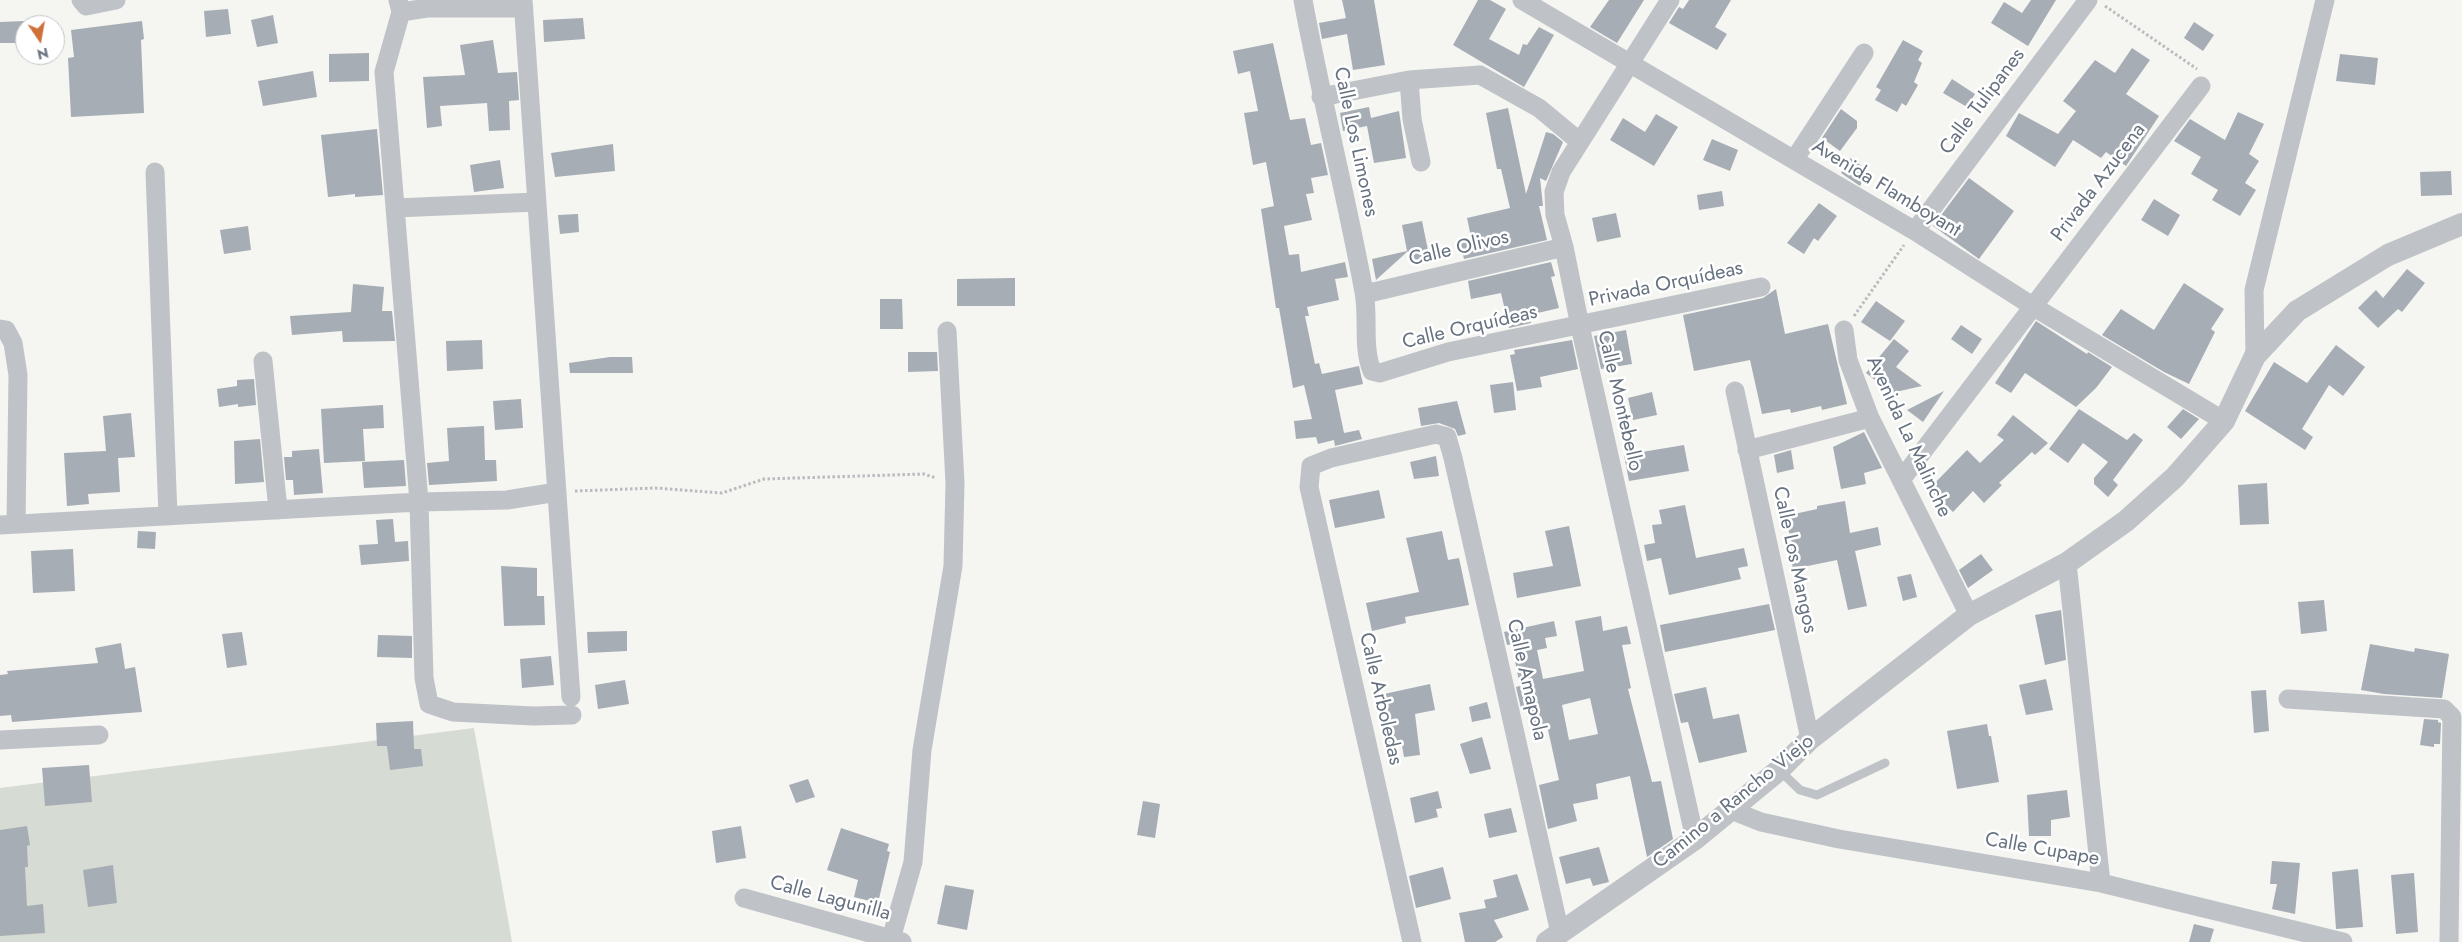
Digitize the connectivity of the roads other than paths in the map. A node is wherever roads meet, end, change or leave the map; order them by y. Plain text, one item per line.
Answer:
1 (81, 0) edge
2 (116, 0) edge
3 (1302, 0) edge
4 (1522, 0) edge
5 (1670, 0) edge
6 (2325, 0) edge
7 (2096, 3) edge
8 (524, 4) edge
9 (400, 6) edge
10 (1864, 53) dead end
11 (1631, 65) junction
12 (1409, 80) junction
13 (2201, 86) road end
14 (1321, 97) junction
15 (1580, 142) junction
16 (1794, 160) junction
17 (1422, 162) dead end
18 (154, 172) dead end
19 (538, 202) junction
20 (395, 208) junction
21 (2462, 224) edge
22 (1914, 231) junction
23 (1564, 248) junction
24 (1761, 288) dead end
25 (1364, 294) junction
26 (2034, 307) junction
27 (1580, 326) junction
28 (0, 329) edge
29 (1844, 330) road end
30 (947, 331) dead end
31 (2255, 356) junction
32 (263, 361) dead end
33 (1372, 371) joint
34 (1734, 391) dead end
35 (1870, 418) junction
36 (2224, 421) junction
37 (555, 438) junction
38 (1447, 438) joint
39 (1747, 450) junction
40 (1901, 480) junction
41 (557, 492) junction
42 (507, 500) junction
43 (419, 502) junction
44 (278, 510) junction
45 (168, 516) junction
46 (8, 525) edge
47 (2067, 563) junction
48 (1969, 615) junction
49 (2288, 698) dead end
50 (99, 735) dead end
51 (1810, 739) junction
52 (0, 740) edge
53 (1885, 763) dead end
54 (1779, 770) junction
55 (1731, 810) junction
56 (1695, 839) junction
57 (2101, 883) junction
58 (744, 898) dead end
59 (1553, 938) edge
60 (889, 940) edge
61 (1412, 942) edge
62 (2343, 942) edge
63 (2450, 942) edge

1 - 2 street
3 - 14 street, Calle Los Limones
4 - 11 street, Avenida Flamboyant
5 - 11 street, Calle Montebello
6 - 31 street
7 - 22 street, Calle Tulipanes
8 - 9 street
8 - 19 street
9 - 20 street
10 - 16 street
11 - 15 street, Calle Montebello
11 - 16 street, Avenida Flamboyant
12 - 14 street
12 - 15 street
12 - 17 street
13 - 26 street, Privada Azucena
14 - 25 street, Calle Los Limones
15 - 23 street, Calle Montebello
16 - 22 street, Avenida Flamboyant
18 - 45 street
19 - 20 street
19 - 37 street
20 - 43 street
21 - 31 street, Camino a Rancho Viejo
22 - 26 street, Avenida Flamboyant
23 - 25 street, Calle Olivos
23 - 27 street, Calle Montebello
24 - 27 street, Privada Orquídeas
25 - 33 street, Calle Los Limones
26 - 36 street, Avenida Flamboyant
26 - 40 street, Privada Azucena
27 - 33 street, Calle Orquídeas
27 - 56 street, Calle Montebello
28 - 46 street
29 - 35 street, Avenida La Malinche
30 - 60 street
31 - 36 street, Camino a Rancho Viejo
32 - 44 street
34 - 39 street, Calle Los Mangos
35 - 39 street
35 - 40 street, Avenida La Malinche
36 - 47 street, Camino a Rancho Viejo
37 - 41 street
37 - 42 street
38 - 59 street, Calle Amapola
38 - 61 street, Calle Arboledas
39 - 51 street, Calle Los Mangos
40 - 48 street, Avenida La Malinche
41 - 42 street
41 - 43 street
42 - 43 street
43 - 44 street
44 - 45 street
45 - 46 street
47 - 48 street, Camino a Rancho Viejo
47 - 57 street
48 - 51 street, Camino a Rancho Viejo
49 - 63 street
50 - 52 street
51 - 54 street, Camino a Rancho Viejo
53 - 54 lane
54 - 55 street, Camino a Rancho Viejo
55 - 56 street, Camino a Rancho Viejo
55 - 57 street, Calle Cupape
56 - 59 street, Camino a Rancho Viejo
57 - 62 street, Calle Cupape
58 - 60 street, Calle Lagunilla

